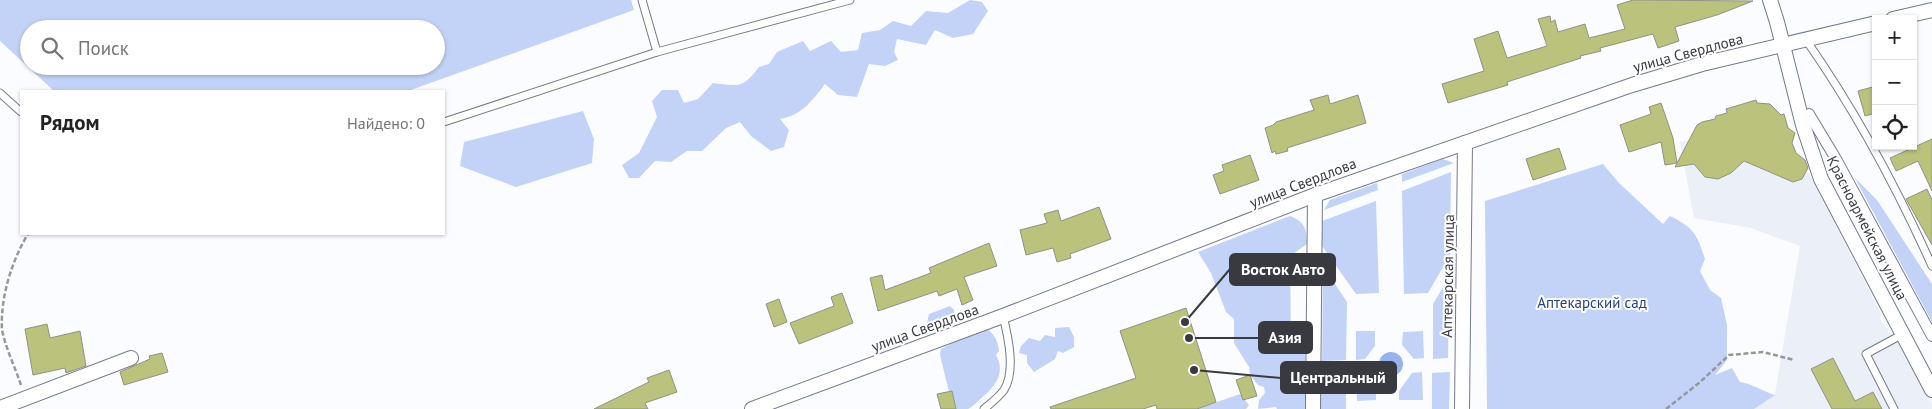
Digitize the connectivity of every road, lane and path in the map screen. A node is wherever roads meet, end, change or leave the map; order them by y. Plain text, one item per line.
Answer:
1 (642, 0) edge
2 (850, 0) edge
3 (1770, 0) edge
4 (1932, 10) edge
5 (1910, 15) edge
6 (1872, 24) edge
7 (1806, 40) junction
8 (1783, 45) junction
9 (657, 52) junction
10 (0, 92) edge
11 (20, 111) edge
12 (1809, 114) dead end
13 (445, 122) edge
14 (1465, 143) junction
15 (1315, 195) junction
16 (27, 235) edge
17 (1932, 266) edge
18 (1003, 316) junction
19 (1903, 334) junction
20 (1932, 336) edge
21 (131, 358) dead end
22 (1794, 360) dead end
23 (1932, 390) edge
24 (26, 398) junction
25 (0, 408) edge
26 (752, 409) edge
27 (984, 409) edge
28 (1313, 409) edge
29 (1462, 409) edge
30 (1666, 409) edge
31 (1894, 409) edge

1 - 9 lane
2 - 9 lane
3 - 8 street, Красноармейская улица
4 - 5 street
6 - 7 street, улица Свердлова
7 - 8 street, улица Свердлова
7 - 17 lane
8 - 14 street, улица Свердлова
8 - 19 street, Красноармейская улица
9 - 13 lane
10 - 11 lane
12 - 20 street
14 - 15 street, улица Свердлова
14 - 29 street, Аптекарская улица
15 - 18 street, улица Свердлова
15 - 28 street
16 - 24 path
18 - 26 street, улица Свердлова
18 - 27 lane
19 - 23 street, Красноармейская улица
19 - 31 lane
21 - 24 street
22 - 30 path
24 - 25 street

